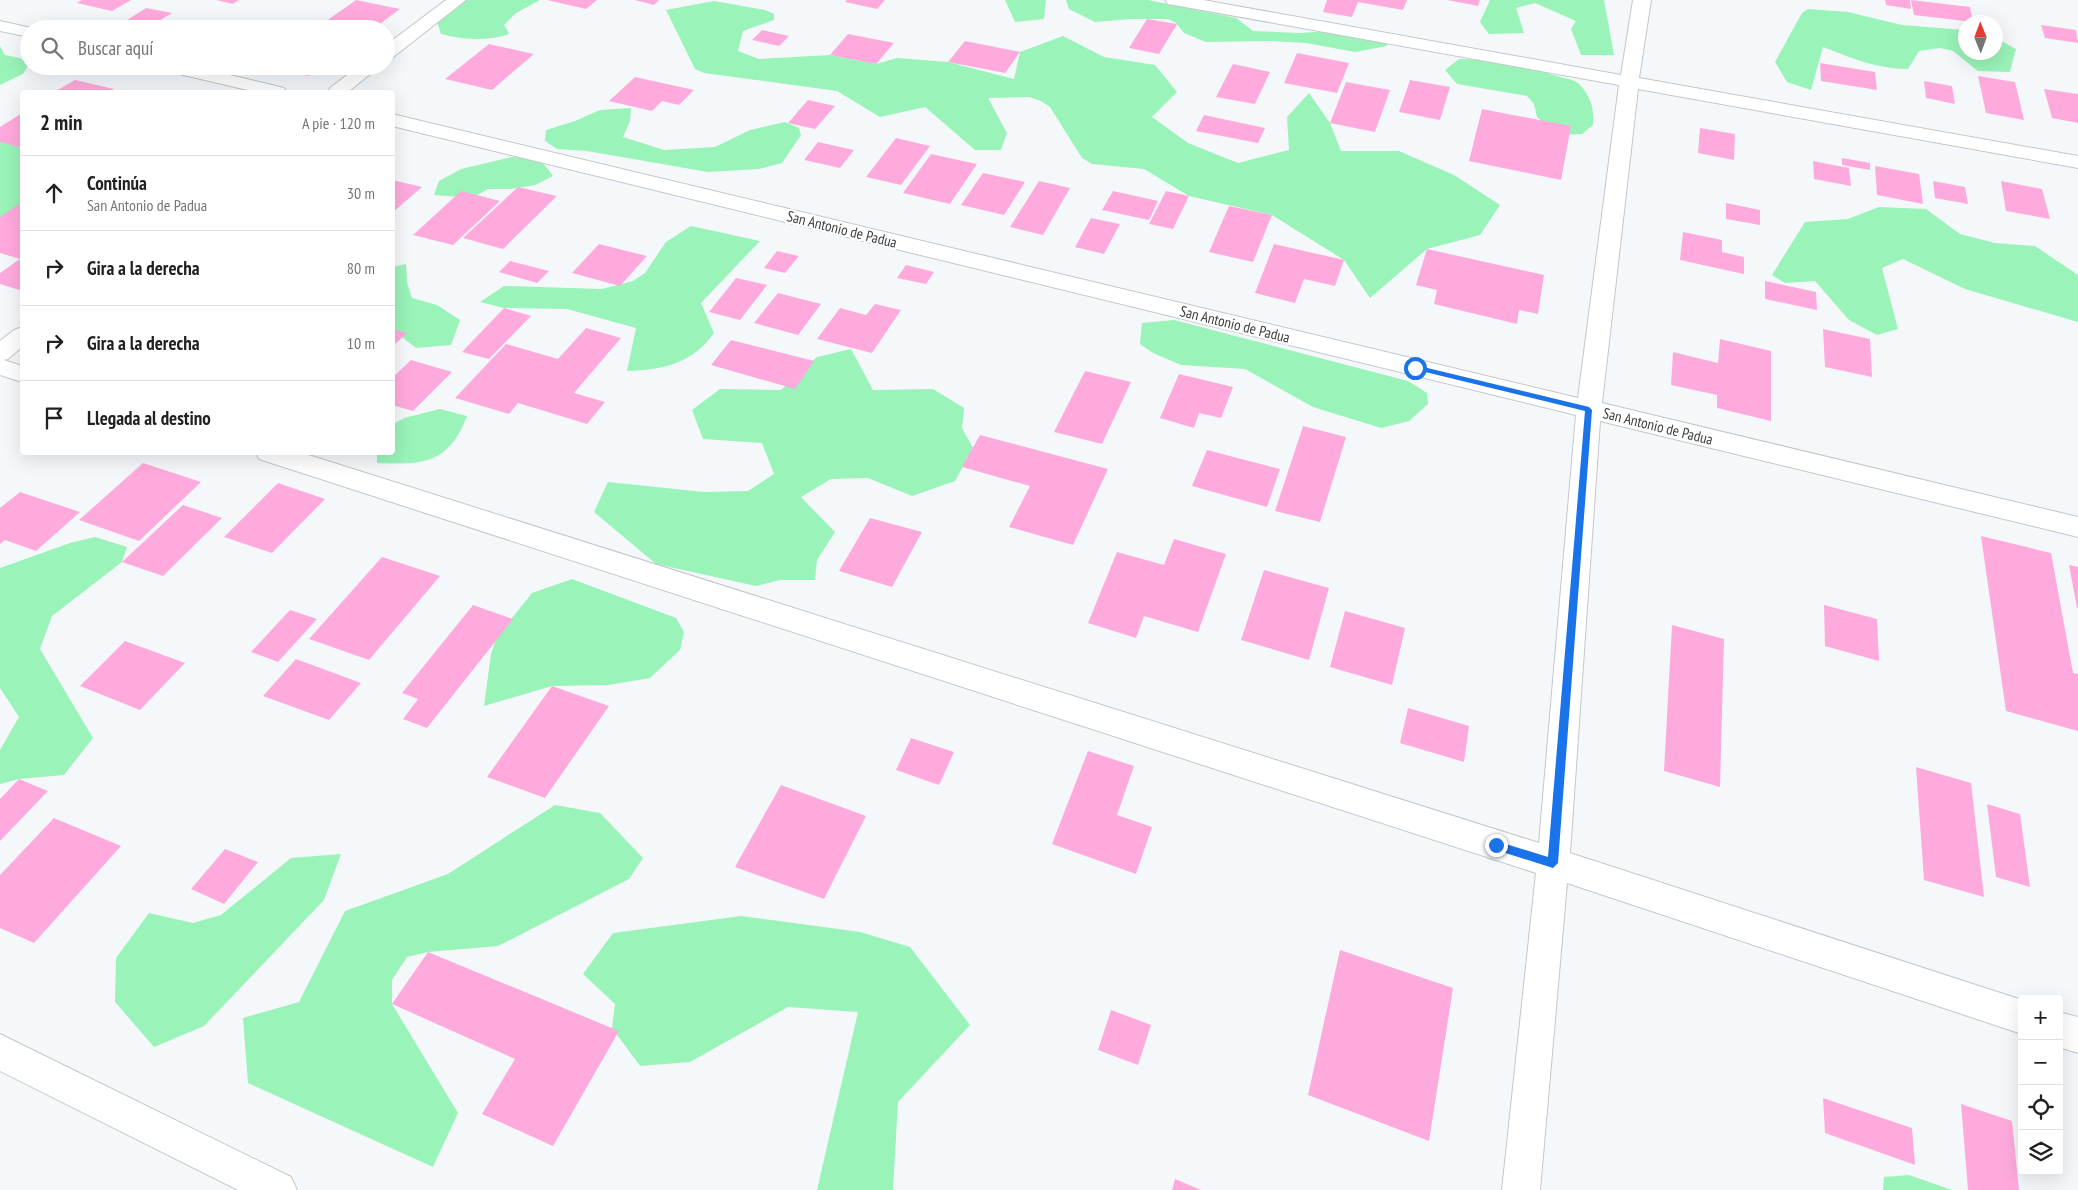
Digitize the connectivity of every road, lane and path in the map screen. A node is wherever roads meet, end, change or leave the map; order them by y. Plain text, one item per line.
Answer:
1 (457, 0) edge
2 (1174, 0) edge
3 (1642, 0) edge
4 (0, 26) edge
5 (20, 30) edge
6 (395, 47) edge
7 (206, 75) edge
8 (359, 75) edge
9 (1629, 82) junction
10 (269, 90) edge
11 (340, 90) edge
12 (395, 121) edge
13 (2078, 162) edge
14 (20, 337) edge
15 (0, 353) edge
16 (0, 367) edge
17 (20, 373) edge
18 (1589, 410) junction
19 (277, 455) edge
20 (2078, 527) edge
21 (1553, 863) junction
22 (2018, 1015) edge
23 (2063, 1030) edge
24 (2078, 1035) edge
25 (0, 1052) edge
26 (278, 1190) edge
27 (1521, 1190) edge

1 - 6 street
2 - 9 street
3 - 9 street
4 - 5 street
7 - 10 street
8 - 11 street
9 - 13 street
9 - 18 street
12 - 18 street, San Antonio de Padua
14 - 15 street
16 - 17 street
18 - 20 street, San Antonio de Padua
18 - 21 street
19 - 21 street
21 - 22 street
21 - 27 street
23 - 24 street
25 - 26 street

